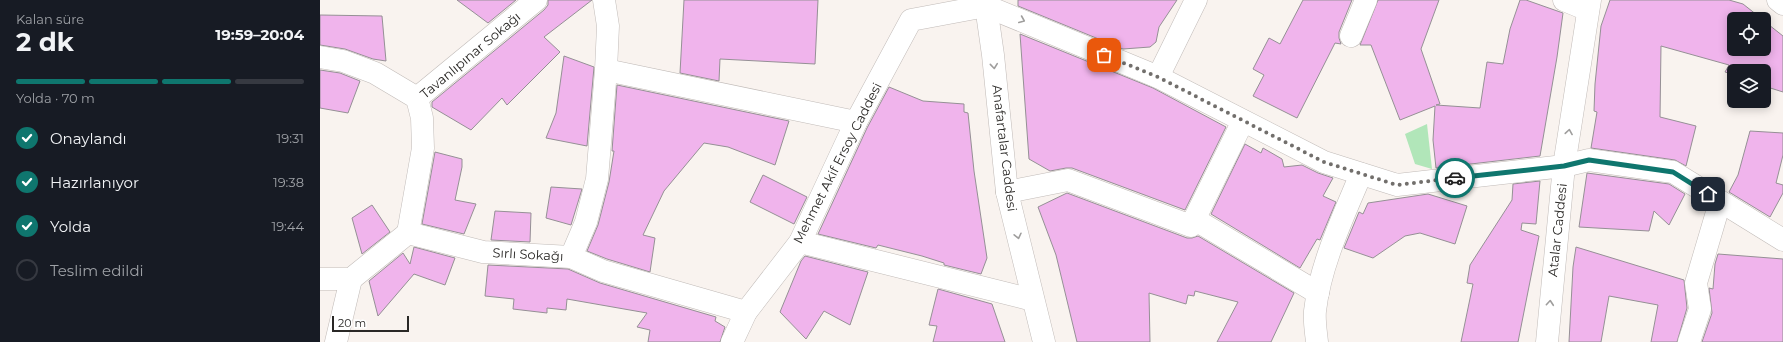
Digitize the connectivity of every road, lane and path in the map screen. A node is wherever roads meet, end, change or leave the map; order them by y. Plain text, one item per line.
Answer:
1 (536, 0) edge
2 (604, 0) edge
3 (1196, 0) edge
4 (1366, 0) edge
5 (1564, 0) edge
6 (1778, 0) edge
7 (986, 3) edge
8 (1783, 4) edge
9 (1589, 5) edge
10 (1351, 36) dead end
11 (320, 57) edge
12 (606, 70) junction
13 (1158, 77) junction
14 (417, 98) junction
15 (1243, 121) junction
16 (856, 122) junction
17 (1564, 166) junction
18 (1361, 174) junction
19 (1007, 192) junction
20 (1720, 202) junction
21 (1194, 219) junction
22 (408, 233) junction
23 (1783, 240) edge
24 (800, 242) junction
25 (571, 257) junction
26 (320, 279) edge
27 (351, 279) junction
28 (1318, 293) junction
29 (1033, 300) junction
30 (746, 312) junction
31 (336, 342) edge
32 (732, 342) edge
33 (1044, 342) edge
34 (1316, 342) edge
35 (1547, 342) edge
36 (1689, 342) edge

1 - 14 street, Tavanlıpınar Sokağı
2 - 12 street
3 - 13 street
4 - 10 street
5 - 9 street
6 - 8 street
7 -> 13 street
7 - 16 street, Mehmet Akif Ersoy Caddesi
7 -> 19 street, Anafartalar Caddesi
17 -> 9 street, Atalar Caddesi
11 - 14 street
12 - 16 street
12 - 25 street
13 - 15 street
14 - 22 street, Tavanlıpınar Sokağı
15 - 18 street
15 - 21 street
16 - 24 street, Mehmet Akif Ersoy Caddesi
17 - 18 street
17 - 20 street
35 -> 17 street, Atalar Caddesi
18 - 28 street
19 - 21 street
19 -> 29 street, Anafartalar Caddesi
20 - 23 street
20 - 36 street
21 - 28 street
22 - 25 street, Sırlı Sokağı
22 - 27 street
24 - 29 street
24 - 30 street, Mehmet Akif Ersoy Caddesi
25 - 30 street, Sırlı Sokağı
26 - 27 street
27 - 31 street
28 - 34 street
29 - 33 street, Anafartalar Caddesi
30 - 32 street, Mehmet Akif Ersoy Caddesi

